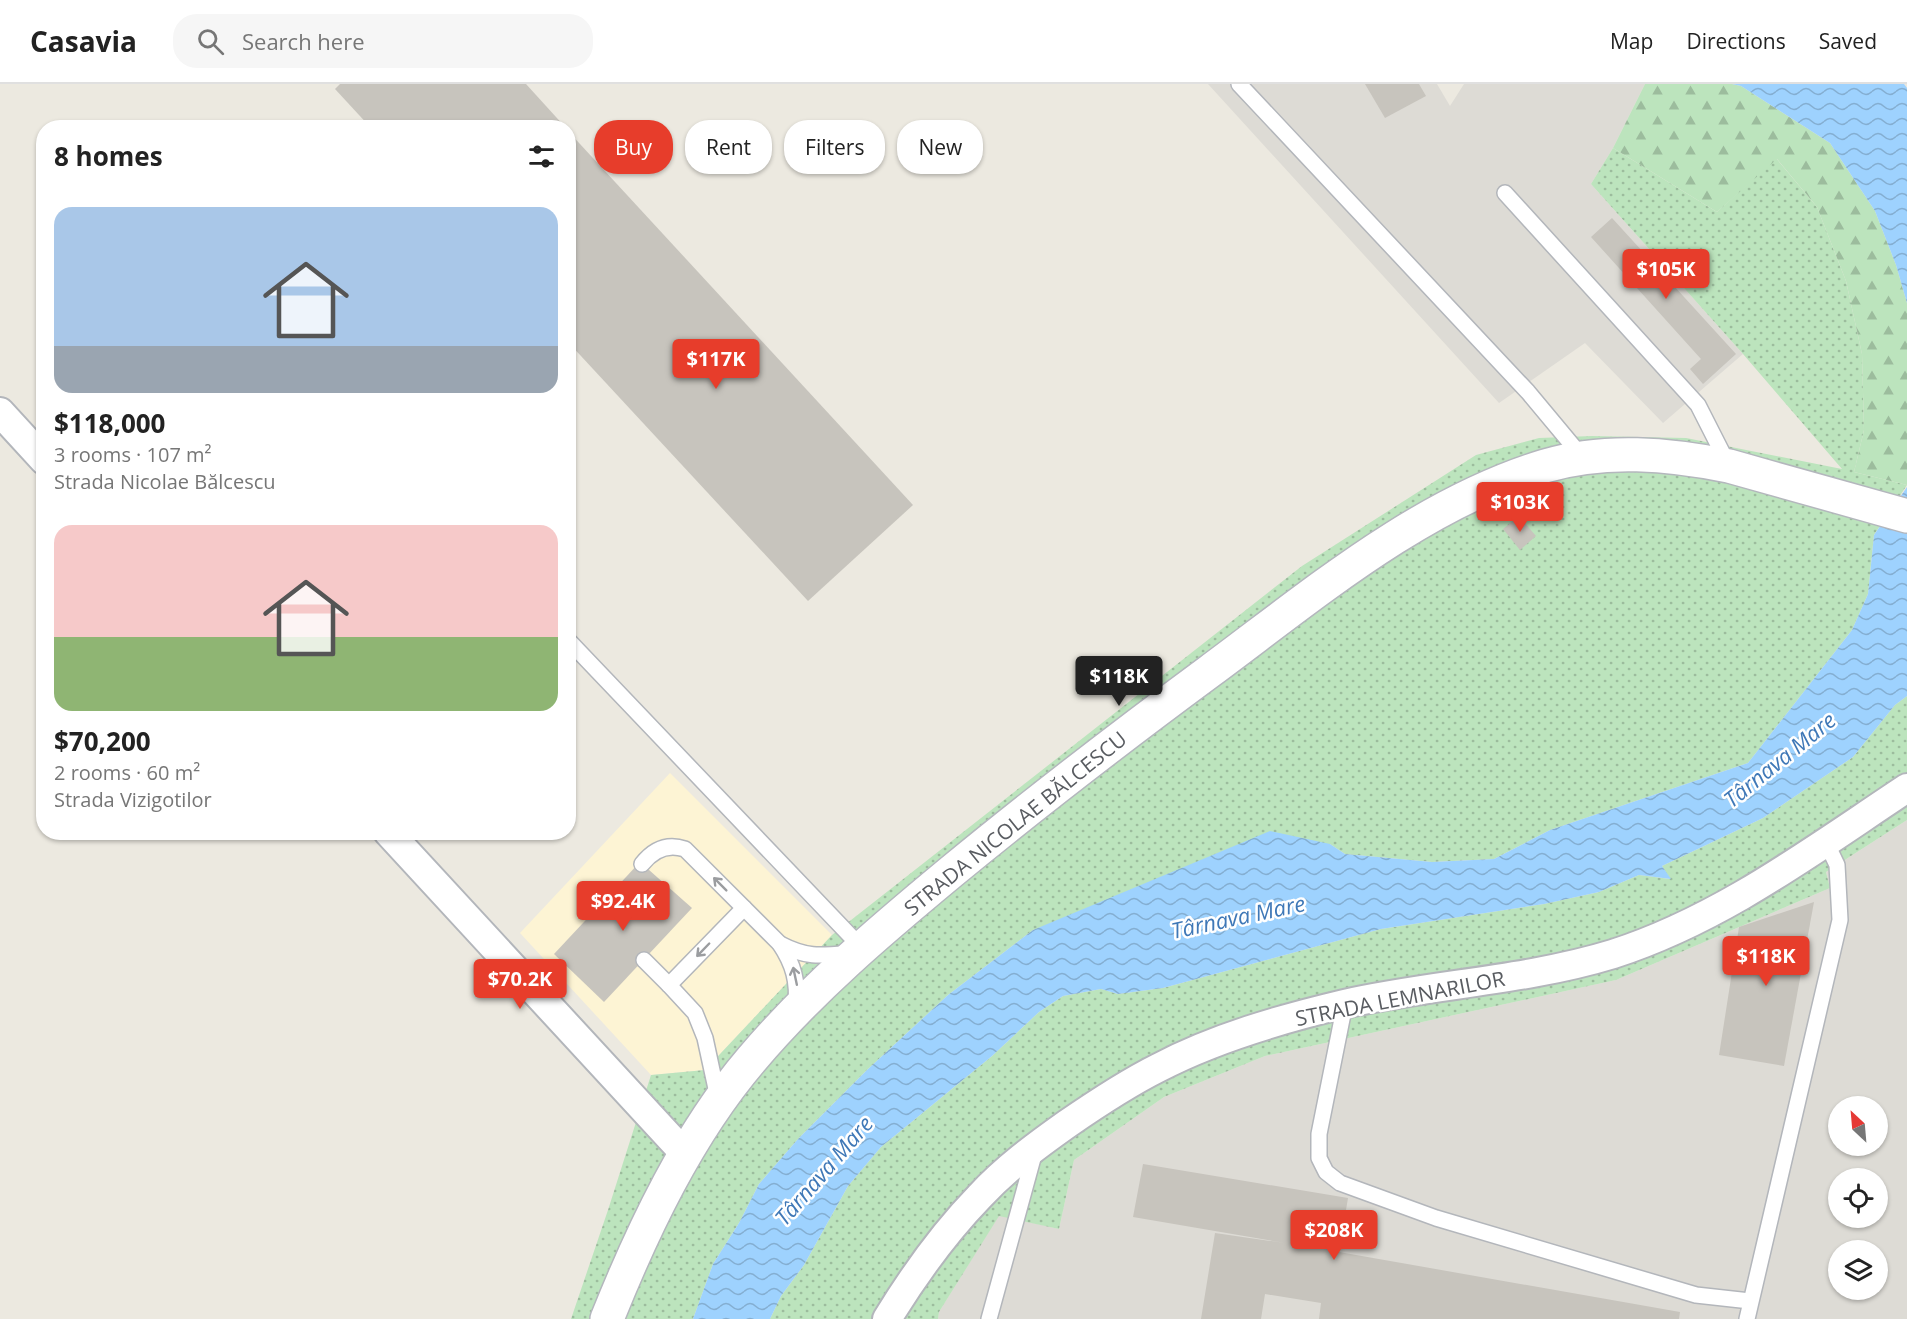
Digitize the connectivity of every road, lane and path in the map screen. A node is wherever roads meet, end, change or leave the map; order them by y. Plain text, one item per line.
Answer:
1 (1239, 84) edge
2 (1505, 193) dead end
3 (0, 412) edge
4 (36, 450) edge
5 (1583, 458) junction
6 (1729, 466) junction
7 (1907, 516) edge
8 (576, 649) edge
9 (1907, 788) edge
10 (395, 840) edge
11 (1826, 842) junction
12 (642, 864) dead end
13 (744, 908) junction
14 (780, 944) junction
15 (859, 950) junction
16 (644, 960) dead end
17 (669, 985) junction
18 (1345, 1004) junction
19 (795, 1012) junction
20 (718, 1102) junction
21 (1037, 1145) junction
22 (686, 1155) junction
23 (1750, 1301) junction
24 (607, 1319) edge
25 (886, 1319) edge
26 (989, 1319) edge
27 (1746, 1319) edge

1 - 5 lane
2 - 6 lane
3 - 4 street
5 - 6 main road, STRADA NICOLAE BĂLCESCU
5 - 15 main road, STRADA NICOLAE BĂLCESCU
6 - 7 main road, STRADA NICOLAE BĂLCESCU
8 - 15 lane
9 - 11 street, STRADA LEMNARILOR
10 - 22 street
11 - 18 street, STRADA LEMNARILOR
11 - 23 lane
13 -> 12 lane
13 - 14 lane
13 -> 17 lane
14 - 15 lane
19 -> 14 lane
15 - 19 main road, STRADA NICOLAE BĂLCESCU
16 - 17 lane
17 - 20 lane
18 - 21 street, STRADA LEMNARILOR
18 - 23 lane
19 - 20 main road, STRADA NICOLAE BĂLCESCU
20 - 22 main road, STRADA NICOLAE BĂLCESCU
21 - 25 street, STRADA LEMNARILOR
21 - 26 lane
22 - 24 main road, STRADA NICOLAE BĂLCESCU
23 - 27 lane

